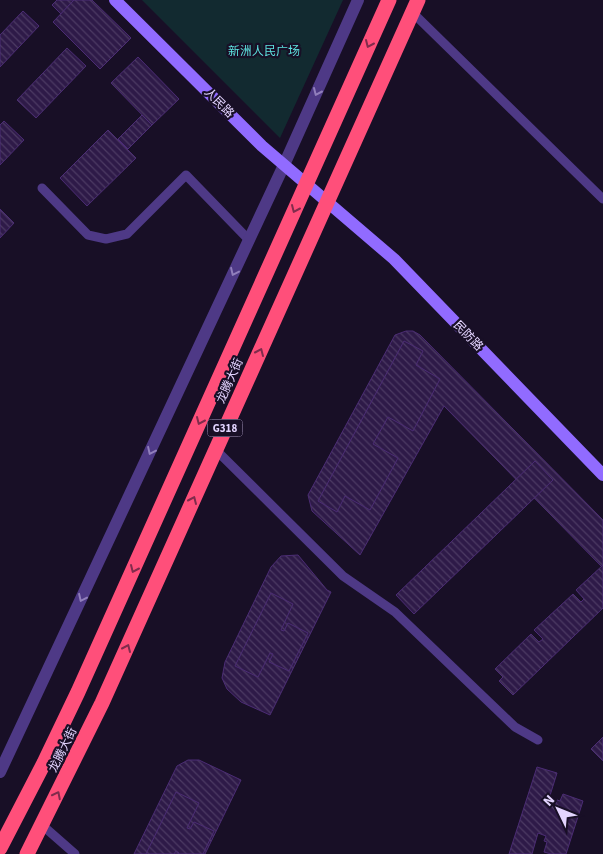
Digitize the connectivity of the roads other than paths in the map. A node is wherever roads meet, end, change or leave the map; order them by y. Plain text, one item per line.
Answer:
1 (115, 0) edge
2 (358, 0) edge
3 (389, 0) edge
4 (415, 6) edge
5 (284, 165) junction
6 (306, 184) junction
7 (42, 188) dead end
8 (603, 199) edge
9 (327, 202) junction
10 (249, 240) junction
11 (216, 450) junction
12 (603, 475) edge
13 (538, 740) dead end
14 (0, 772) edge
15 (42, 826) junction
16 (0, 848) edge
17 (27, 854) edge
18 (76, 854) edge

1 - 5 street, 人民路
2 -> 5 street
3 -> 6 highway, 龙腾大街 / G318
4 - 8 lane
4 - 9 highway, 龙腾大街 / G318
5 - 6 street, 人民路
5 - 10 street
6 - 9 street, 人民路
6 -> 16 highway, 龙腾大街 / G318
7 - 10 lane
11 -> 9 highway, 龙腾大街 / G318
9 - 12 street, 民防路
10 -> 14 street
11 - 13 lane
15 -> 11 highway, 龙腾大街 / G318
15 - 17 highway, 龙腾大街 / G318
15 - 18 lane

